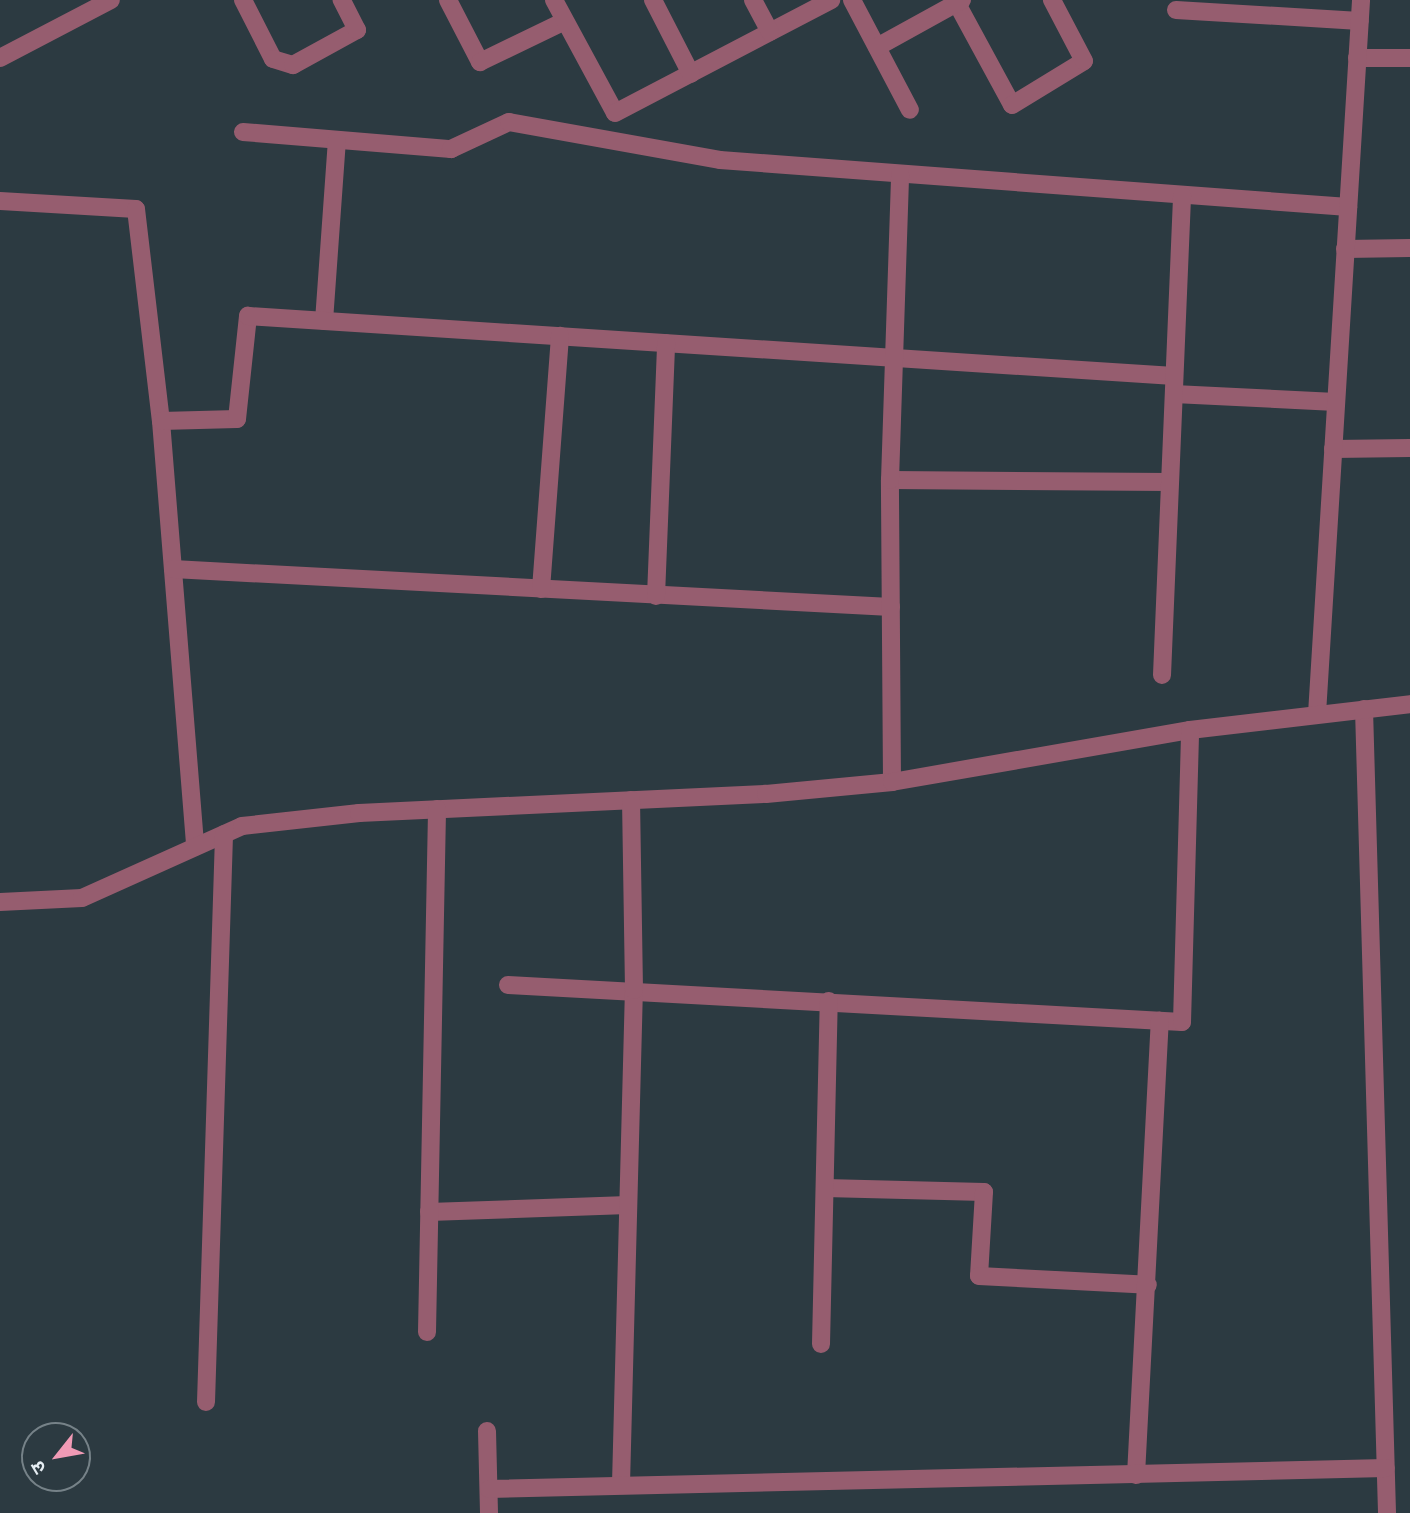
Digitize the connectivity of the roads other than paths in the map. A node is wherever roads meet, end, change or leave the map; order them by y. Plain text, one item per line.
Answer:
1 (243, 0) edge
2 (342, 0) edge
3 (447, 0) edge
4 (554, 0) edge
5 (653, 0) edge
6 (753, 0) edge
7 (831, 0) edge
8 (852, 0) edge
9 (1052, 0) edge
10 (1361, 0) edge
11 (105, 1) edge
12 (958, 1) edge
13 (1176, 10) dead end
14 (565, 21) junction
15 (1360, 21) junction
16 (770, 32) junction
17 (877, 47) junction
18 (0, 58) edge
19 (1357, 58) junction
20 (1410, 58) edge
21 (691, 74) junction
22 (910, 110) dead end
23 (243, 132) dead end
24 (337, 140) junction
25 (900, 174) junction
26 (1182, 195) junction
27 (0, 201) edge
28 (1348, 207) junction
29 (1410, 248) edge
30 (1345, 249) junction
31 (324, 321) junction
32 (560, 336) junction
33 (666, 343) junction
34 (892, 358) junction
35 (1174, 385) junction
36 (1336, 402) junction
37 (161, 421) junction
38 (1410, 448) edge
39 (1333, 449) junction
40 (890, 480) junction
41 (1170, 482) junction
42 (173, 569) junction
43 (541, 589) junction
44 (656, 596) junction
45 (891, 607) junction
46 (1163, 675) dead end
47 (1410, 704) edge
48 (1364, 709) junction
49 (1317, 713) junction
50 (1190, 730) junction
51 (892, 782) junction
52 (631, 800) junction
53 (437, 809) junction
54 (224, 834) junction
55 (195, 847) junction
56 (0, 902) edge
57 (508, 985) dead end
58 (634, 990) junction
59 (829, 1002) junction
60 (1160, 1021) junction
61 (825, 1188) junction
62 (628, 1205) junction
63 (429, 1212) junction
64 (1148, 1285) junction
65 (427, 1332) dead end
66 (821, 1344) dead end
67 (206, 1402) dead end
68 (487, 1431) dead end
69 (1386, 1468) junction
70 (1136, 1475) junction
71 (621, 1484) junction
72 (489, 1489) junction
73 (489, 1513) edge
74 (1387, 1513) edge

1 - 2 street
3 - 14 street
4 - 14 street
5 - 21 street
6 - 16 street
7 - 16 street
8 - 17 street
9 - 12 street
10 - 15 street
11 - 18 street
12 - 17 street
13 - 15 street
14 - 21 street
15 - 19 street
16 - 21 street
17 - 22 street
19 - 20 street
19 - 28 street
23 - 24 street
24 - 25 street
24 - 31 street
25 - 26 street
25 - 34 street
26 - 28 street
26 - 35 street
27 - 37 street
28 - 30 street
29 - 30 street
30 - 36 street
31 - 32 street
31 - 37 street
32 - 33 street
32 - 43 street
33 - 34 street
33 - 44 street
34 - 35 street
34 - 40 street
35 - 36 street
35 - 41 street
36 - 39 street
37 - 42 street
38 - 39 street
39 - 49 street
40 - 41 street
40 - 45 street
41 - 46 street
42 - 43 street
42 - 55 street
43 - 44 street
44 - 45 street
45 - 51 street
47 - 48 street
48 - 49 street
48 - 69 street
49 - 50 street
50 - 51 street
50 - 60 street
51 - 52 street
52 - 53 street
52 - 58 street
53 - 54 street
53 - 63 street
54 - 55 street
54 - 67 street
55 - 56 street
57 - 58 street
58 - 59 street
58 - 62 street
59 - 60 street
59 - 61 street
60 - 64 street
61 - 64 street
61 - 66 street
62 - 63 street
62 - 71 street
63 - 65 street
64 - 70 street
68 - 72 street
69 - 70 street
69 - 74 street
70 - 71 street
71 - 72 street
72 - 73 street

